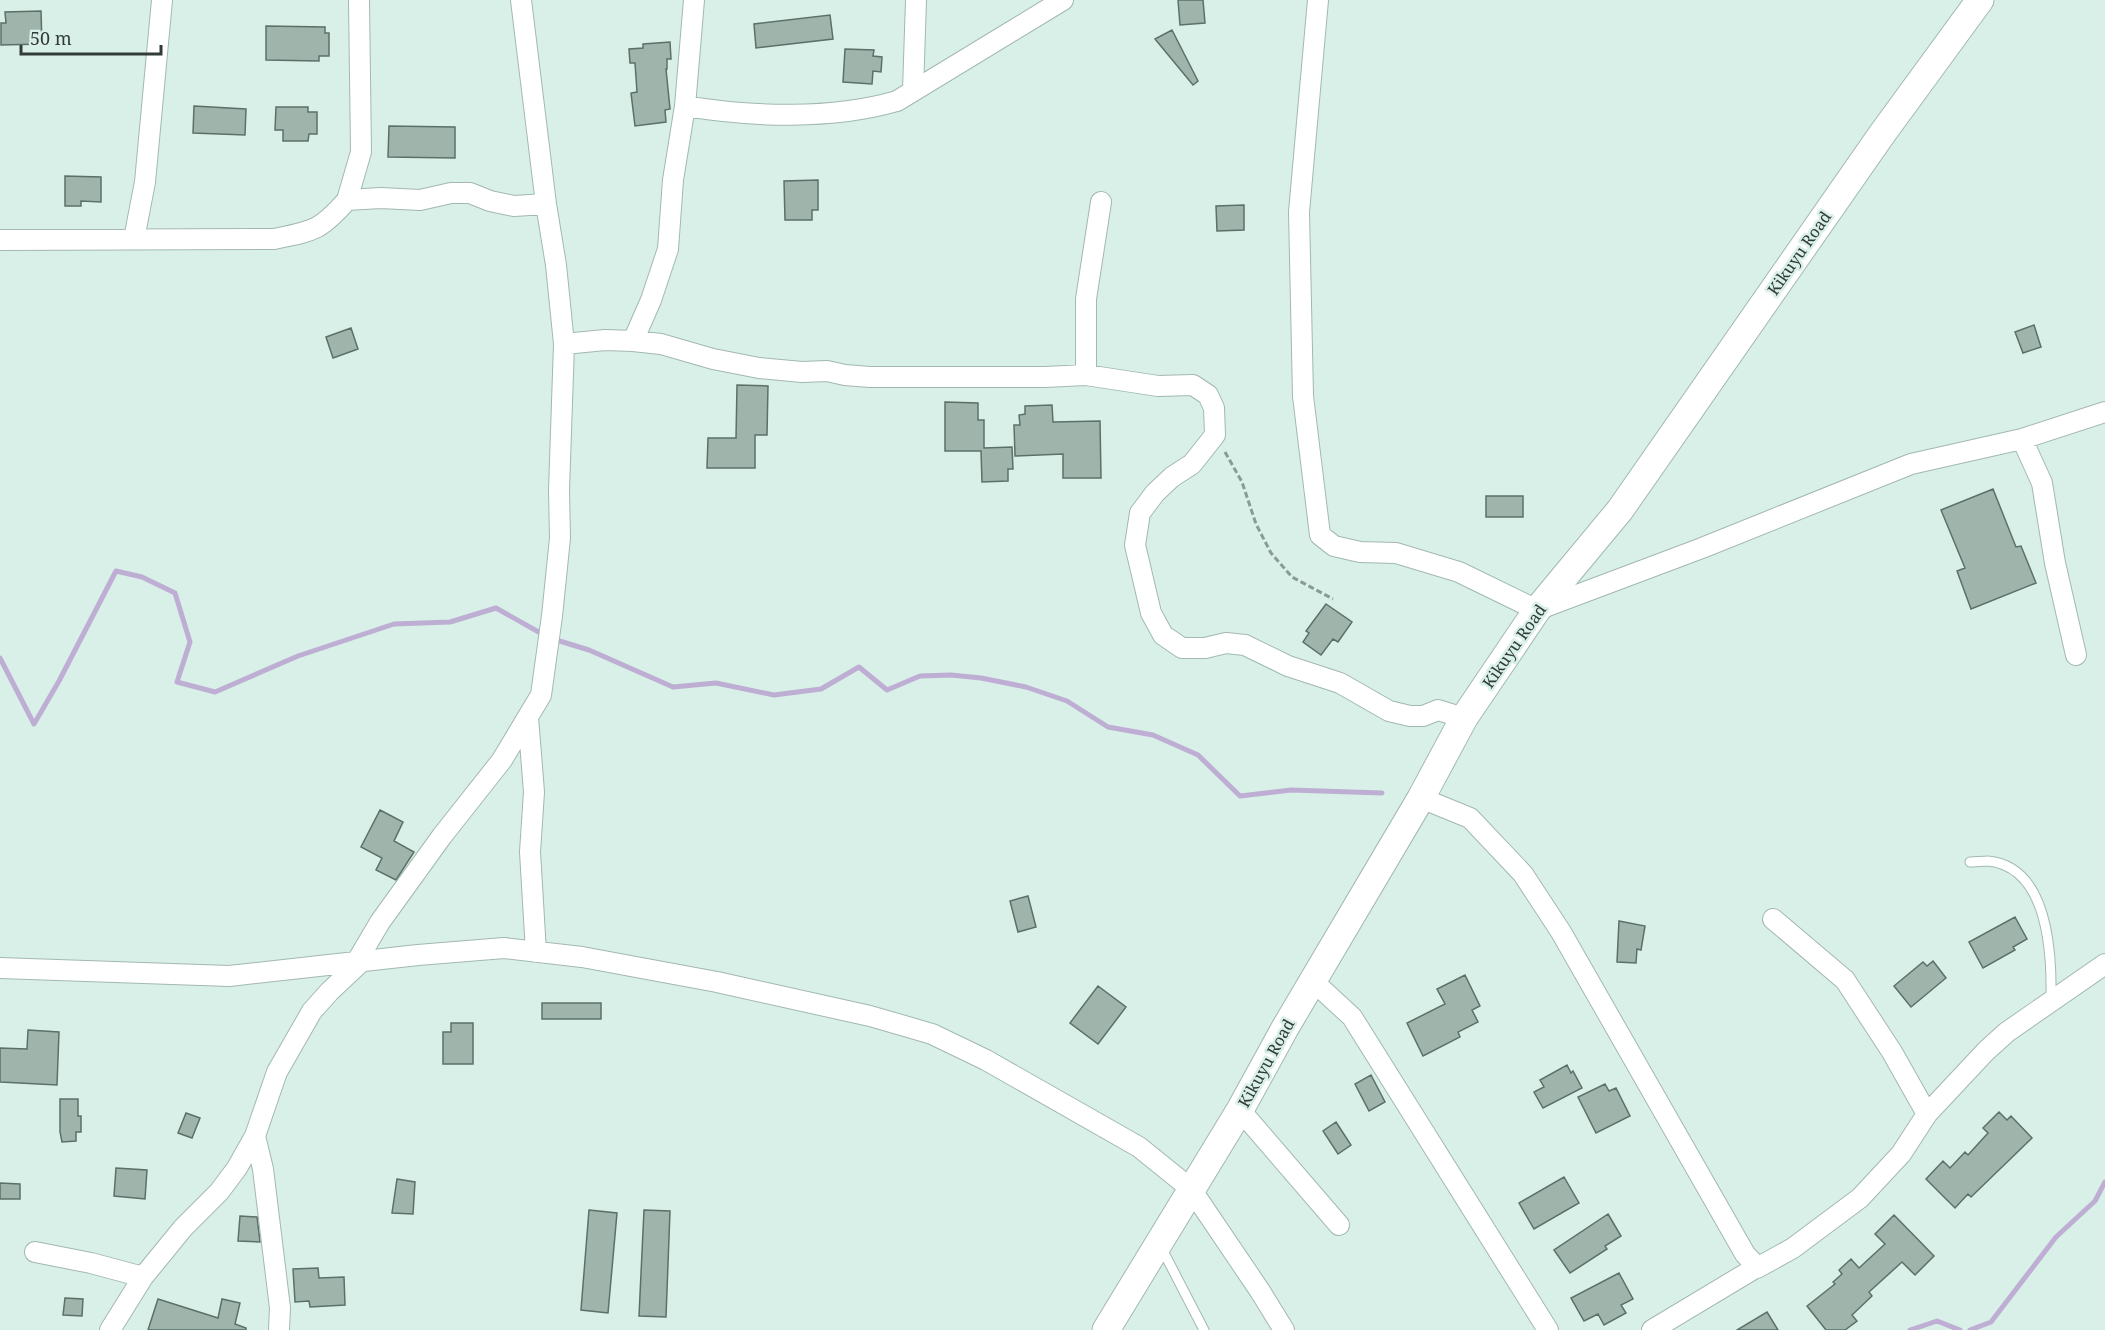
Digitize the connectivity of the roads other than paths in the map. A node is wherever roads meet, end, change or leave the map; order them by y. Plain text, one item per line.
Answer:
1 (162, 0) edge
2 (359, 0) edge
3 (521, 0) edge
4 (694, 0) edge
5 (916, 0) edge
6 (1062, 0) edge
7 (1318, 0) edge
8 (1980, 0) edge
9 (913, 91) junction
10 (685, 106) junction
11 (347, 200) junction
12 (1101, 202) dead end
13 (546, 204) junction
14 (134, 239) junction
15 (0, 240) edge
16 (633, 341) junction
17 (564, 344) junction
18 (1086, 375) junction
19 (2105, 412) edge
20 (2022, 439) junction
21 (1537, 610) junction
22 (2076, 655) dead end
23 (528, 717) junction
24 (1464, 718) junction
25 (1421, 798) junction
26 (1970, 862) dead end
27 (1773, 919) dead end
28 (536, 952) junction
29 (360, 961) junction
30 (2105, 964) edge
31 (0, 968) edge
32 (1313, 981) junction
33 (2051, 1001) junction
34 (1240, 1110) junction
35 (1927, 1114) junction
36 (255, 1136) junction
37 (1191, 1188) junction
38 (1339, 1225) dead end
39 (1159, 1244) junction
40 (35, 1252) dead end
41 (1757, 1267) junction
42 (143, 1277) junction
43 (110, 1330) edge
44 (279, 1330) edge
45 (1106, 1330) edge
46 (1204, 1330) edge
47 (1284, 1330) edge
48 (1548, 1330) edge
49 (1652, 1330) edge

1 - 14 street
2 - 11 street
3 - 13 street
4 - 10 street
5 - 9 street
6 - 9 street
7 - 21 street
8 - 21 main road, Kikuyu Road
9 - 10 street
10 - 16 street
11 - 13 street
11 - 14 street
12 - 18 street
13 - 17 street
14 - 15 street
16 - 17 street
16 - 18 street
17 - 23 street
18 - 24 street
19 - 20 street
20 - 21 street
20 - 22 street
21 - 24 main road, Kikuyu Road
23 - 28 street
23 - 29 street
24 - 25 main road, Kikuyu Road
25 - 32 main road, Kikuyu Road
25 - 41 street
26 - 33 lane
27 - 35 street
28 - 29 street
28 - 37 street
29 - 31 street
29 - 36 street
30 - 33 street
32 - 34 main road, Kikuyu Road
32 - 48 street
33 - 35 street
34 - 37 main road, Kikuyu Road
34 - 38 street
35 - 41 street
36 - 42 street
36 - 44 street
37 - 39 main road, Kikuyu Road
37 - 47 street
39 - 45 main road, Kikuyu Road
39 - 46 lane
40 - 42 street
41 - 49 street
42 - 43 street

